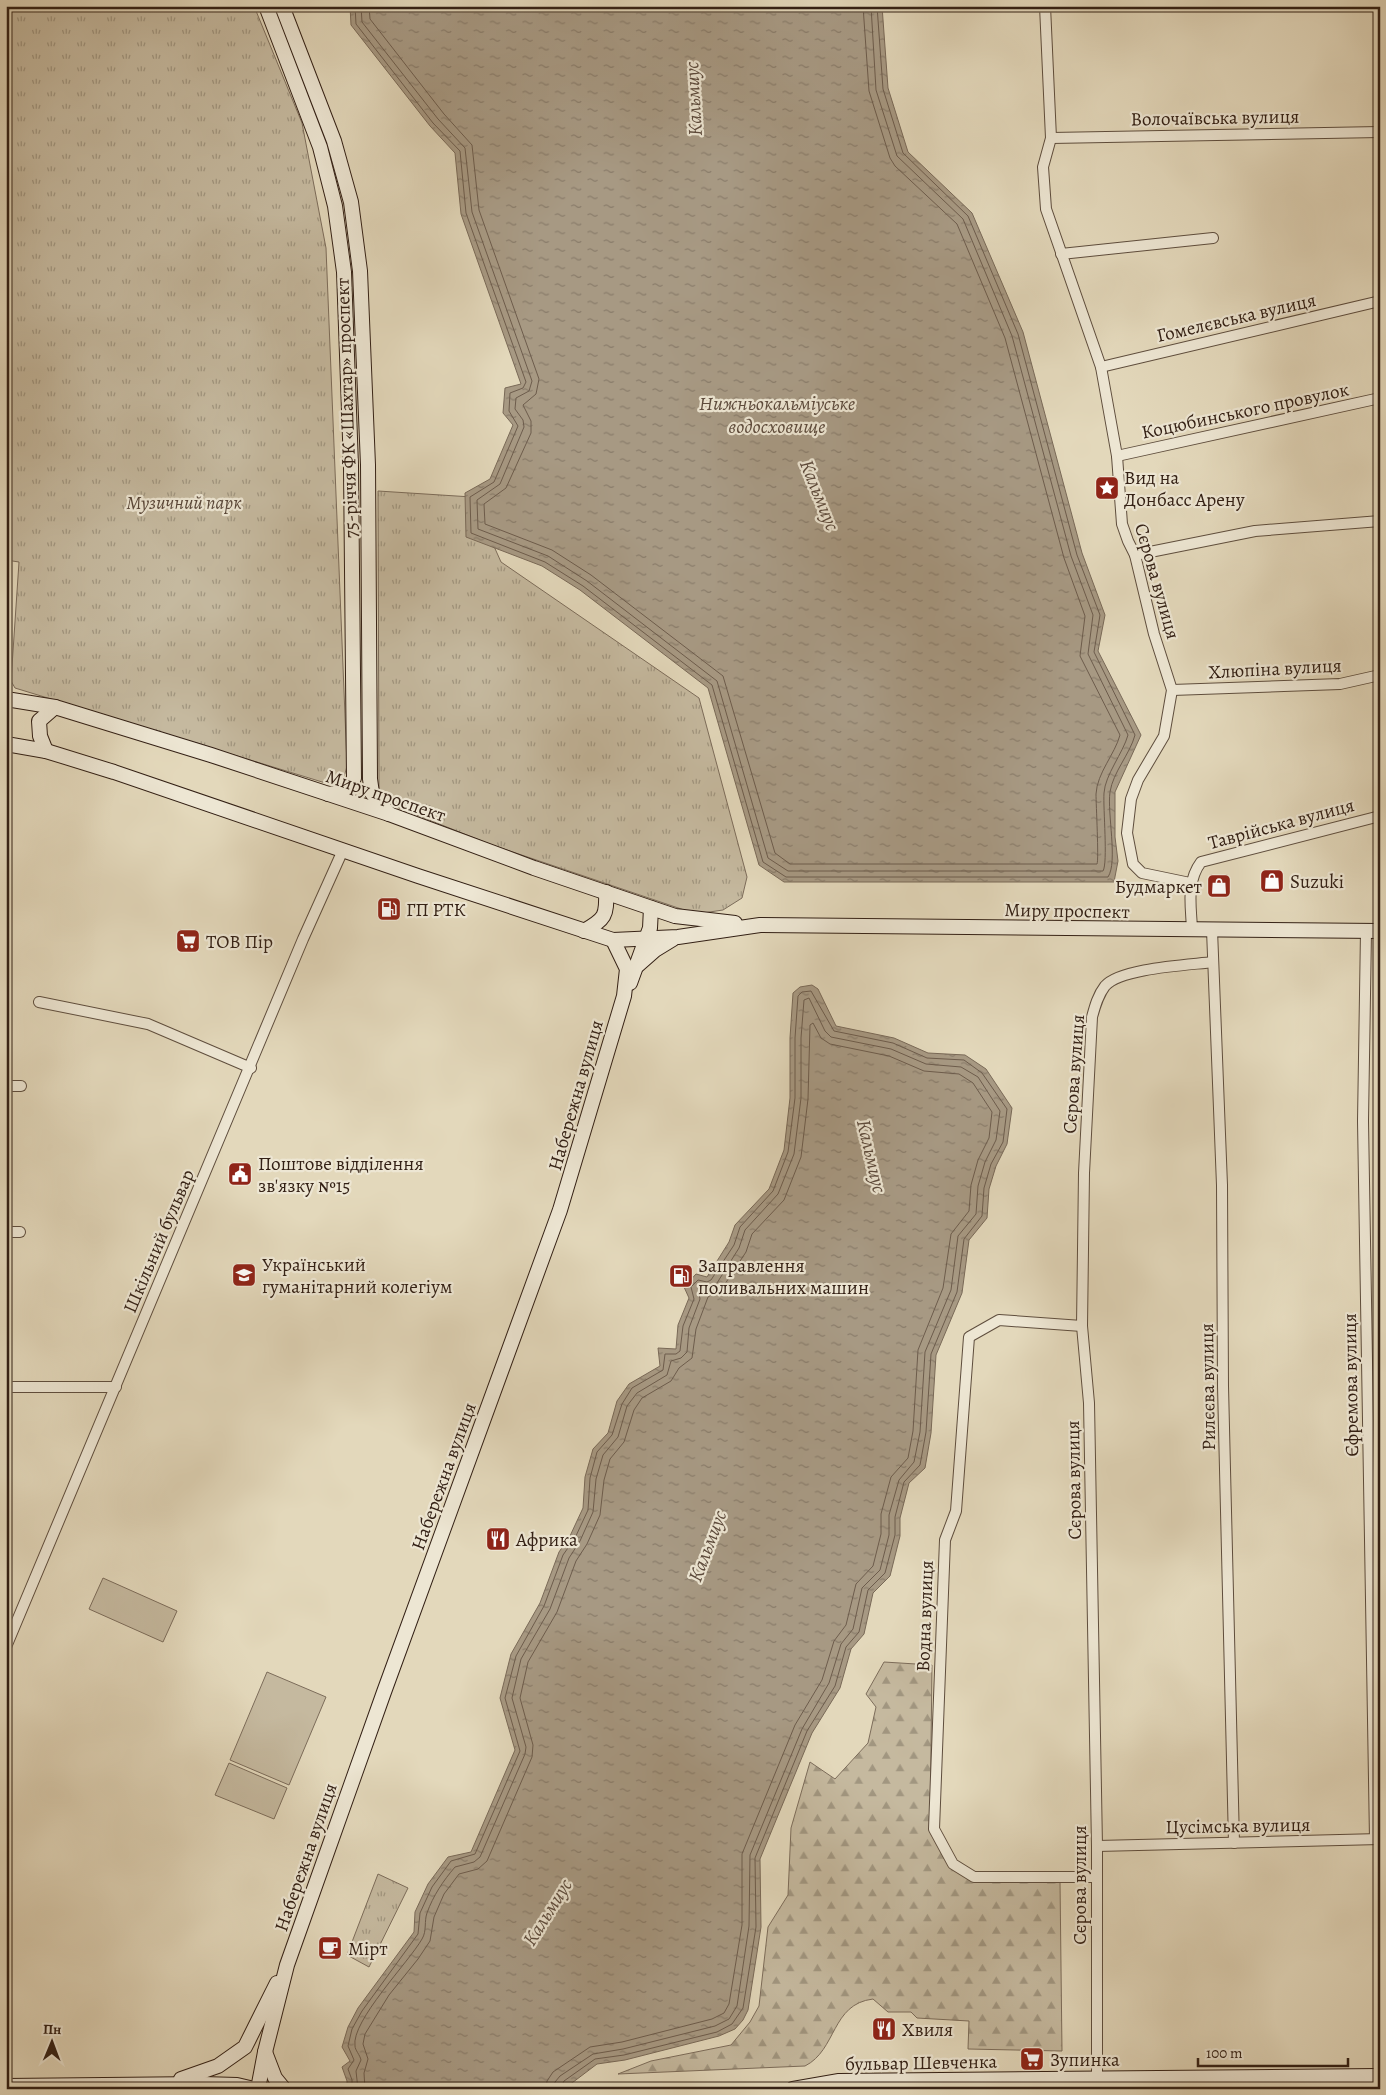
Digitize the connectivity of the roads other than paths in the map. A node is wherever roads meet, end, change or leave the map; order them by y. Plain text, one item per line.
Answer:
1 (266, 6) edge
2 (282, 6) edge
3 (1045, 6) edge
4 (1380, 132) edge
5 (1051, 138) junction
6 (1213, 238) dead end
7 (1061, 254) junction
8 (1380, 301) edge
9 (1101, 367) junction
10 (1380, 398) edge
11 (1117, 456) junction
12 (1380, 521) edge
13 (1136, 555) junction
14 (1380, 675) edge
15 (1172, 690) junction
16 (6, 699) edge
17 (55, 707) junction
18 (6, 744) edge
19 (46, 752) junction
20 (328, 794) junction
21 (389, 814) junction
22 (1380, 816) edge
23 (343, 850) junction
24 (1190, 883) junction
25 (606, 892) junction
26 (652, 908) junction
27 (757, 925) junction
28 (1192, 929) junction
29 (1212, 930) junction
30 (584, 931) junction
31 (1373, 931) edge
32 (678, 936) junction
33 (613, 940) junction
34 (647, 940) junction
35 (1213, 962) junction
36 (636, 967) junction
37 (624, 996) junction
38 (39, 1002) dead end
39 (251, 1068) junction
40 (6, 1086) edge
41 (21, 1086) dead end
42 (6, 1232) edge
43 (20, 1232) dead end
44 (1082, 1326) junction
45 (1368, 1385) junction
46 (1380, 1386) edge
47 (6, 1387) edge
48 (116, 1387) junction
49 (6, 1647) edge
50 (1377, 1839) edge
51 (1234, 1843) junction
52 (1097, 1846) junction
53 (1095, 1877) junction
54 (287, 1965) junction
55 (265, 2052) junction
56 (1380, 2076) edge
57 (1097, 2083) edge
58 (166, 2084) junction
59 (6, 2086) edge
60 (201, 2086) edge
61 (254, 2089) edge
62 (258, 2089) edge
63 (284, 2089) edge
64 (793, 2089) edge

1 - 20 main road, 75-річчя ФК «Шахтар» проспект
2 - 21 main road, 75-річчя ФК «Шахтар» проспект
3 - 5 street, Сєрова вулиця
4 - 5 street, Волочаївська вулиця
5 - 7 street, Сєрова вулиця
6 - 7 street
7 - 9 street, Сєрова вулиця
8 - 9 street, Гомелєвська вулиця
9 - 11 street, Сєрова вулиця
10 - 11 street, Коцюбинського провулок
11 - 13 street, Сєрова вулиця
12 - 13 street
13 - 15 street, Сєрова вулиця
14 - 15 street, Хлюпіна вулиця
15 - 24 street, Сєрова вулиця
16 - 17 main road, Миру проспект
17 - 19 main road
17 - 20 main road, Миру проспект
18 - 19 main road, Миру проспект
19 - 23 main road, Миру проспект
20 - 21 main road, Миру проспект
21 - 25 main road, Миру проспект
22 - 24 street, Таврійська вулиця
23 - 30 main road, Миру проспект
23 - 39 street, Шкільний бульвар
24 - 28 street
25 - 26 main road, Миру проспект
25 - 30 main road
26 - 27 main road, Миру проспект
26 - 34 main road
27 - 28 main road, Миру проспект
27 - 32 main road, Миру проспект
28 - 29 main road, Миру проспект
29 - 31 main road, Миру проспект
29 - 35 street, Рилєєва вулиця
30 - 33 main road, Миру проспект
31 - 45 street, Єфремова вулиця
32 - 34 main road, Миру проспект
32 - 36 main road
33 - 34 main road, Миру проспект
33 - 37 main road
34 - 36 main road
35 - 44 street, Сєрова вулиця
35 - 51 street, Рилєєва вулиця
36 - 37 main road
37 - 54 main road, Набережна вулиця
38 - 39 street
39 - 48 street, Шкільний бульвар
40 - 41 street
42 - 43 street
44 - 52 street, Сєрова вулиця
44 - 53 street, Водна вулиця
45 - 46 street
45 - 50 street, Єфремова вулиця
47 - 48 street
48 - 49 street, Шкільний бульвар
50 - 51 street, Цусімська вулиця
51 - 52 street, Цусімська вулиця
52 - 53 street, Сєрова вулиця
53 - 57 street, Сєрова вулиця
54 - 55 main road, Набережна вулиця
54 - 58 main road, Набережна вулиця
55 - 62 main road, Набережна вулиця
55 - 63 main road
56 - 57 main road, бульвар Шевченка
57 - 64 main road, бульвар Шевченка
58 - 59 main road
58 - 60 main road
60 - 61 main road

